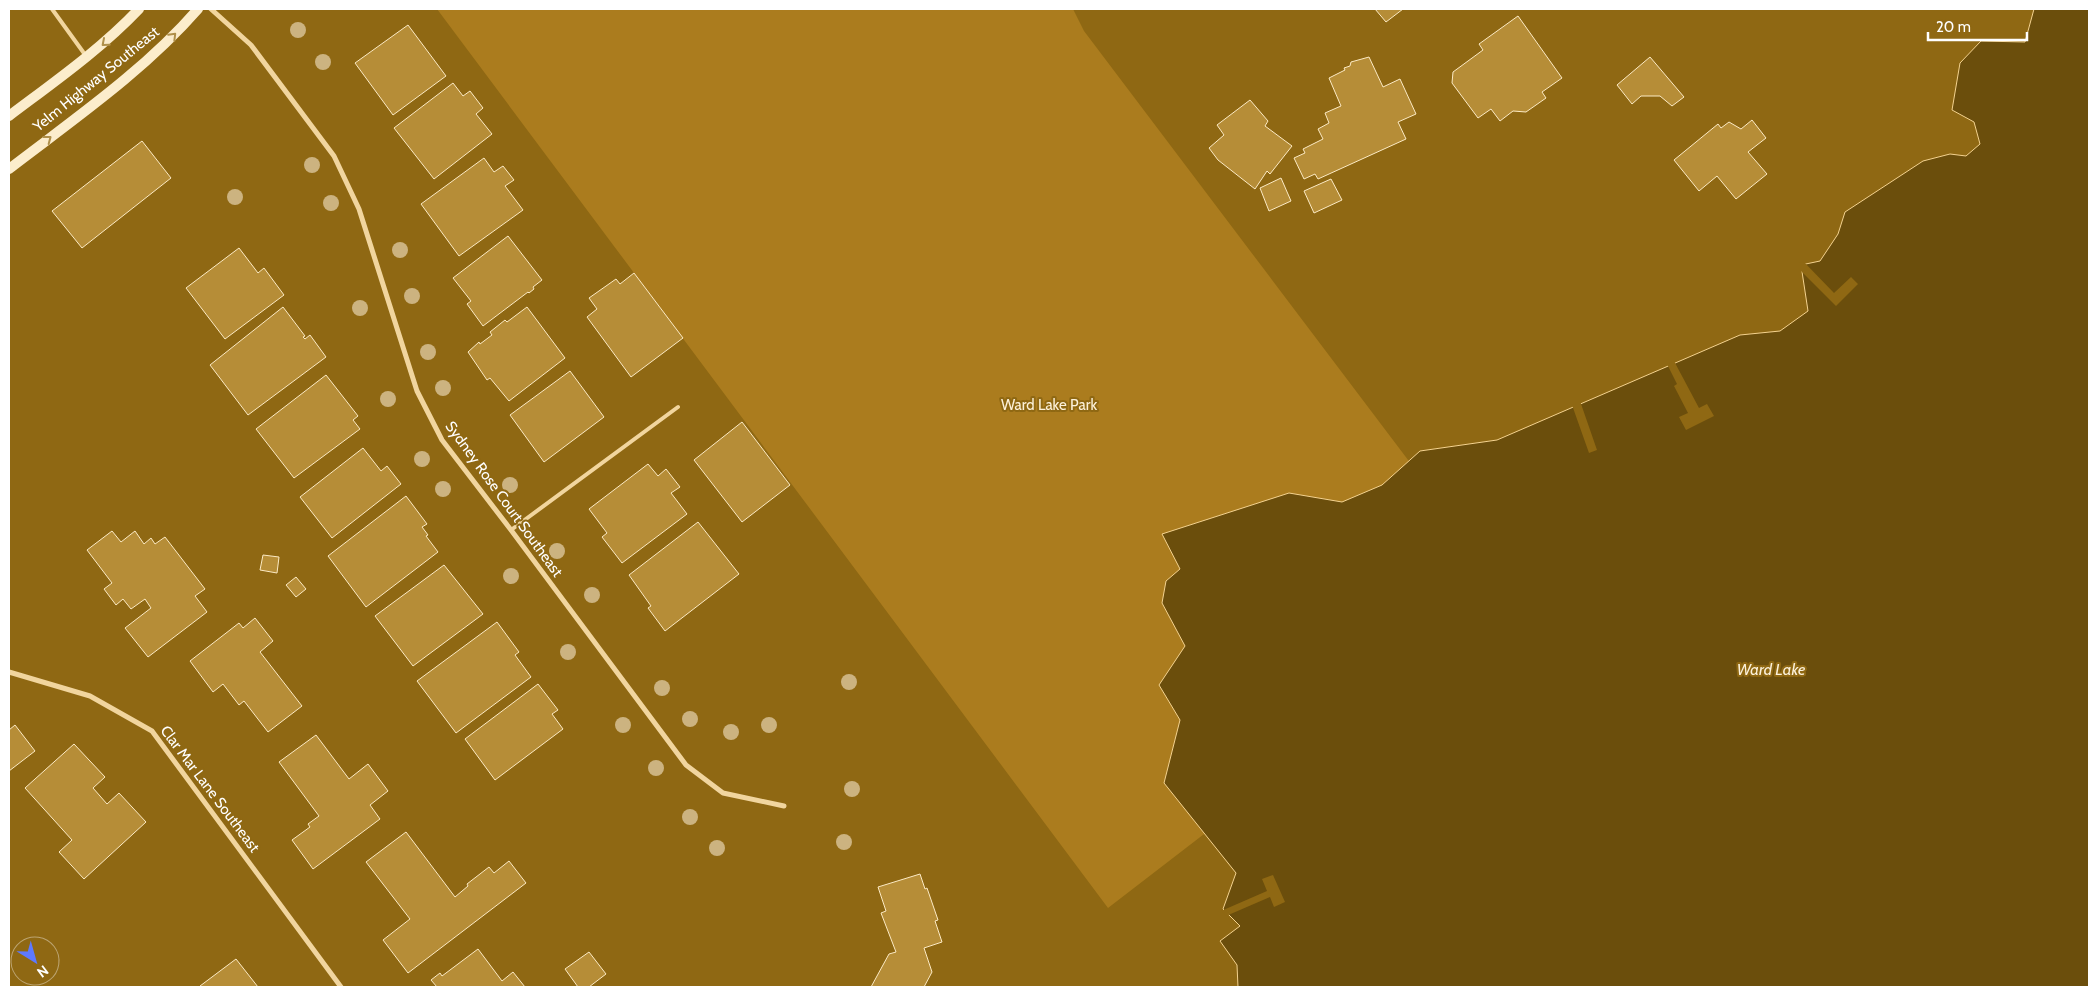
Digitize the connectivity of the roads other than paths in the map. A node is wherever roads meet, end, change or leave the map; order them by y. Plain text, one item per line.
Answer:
1 (52, 9) edge
2 (139, 9) edge
3 (198, 9) edge
4 (211, 9) edge
5 (88, 58) junction
6 (9, 116) edge
7 (9, 169) edge
8 (678, 407) dead end
9 (511, 530) junction
10 (9, 672) edge
11 (784, 806) dead end
12 (342, 987) edge

1 - 5 lane
2 -> 5 main road, Yelm Highway Southeast
7 -> 3 main road, Yelm Highway Southeast
4 - 9 street, Sydney Rose Court Southeast
5 - 6 main road, Yelm Highway Southeast
8 - 9 lane
9 - 11 street, Sydney Rose Court Southeast
10 - 12 street, Clar Mar Lane Southeast

